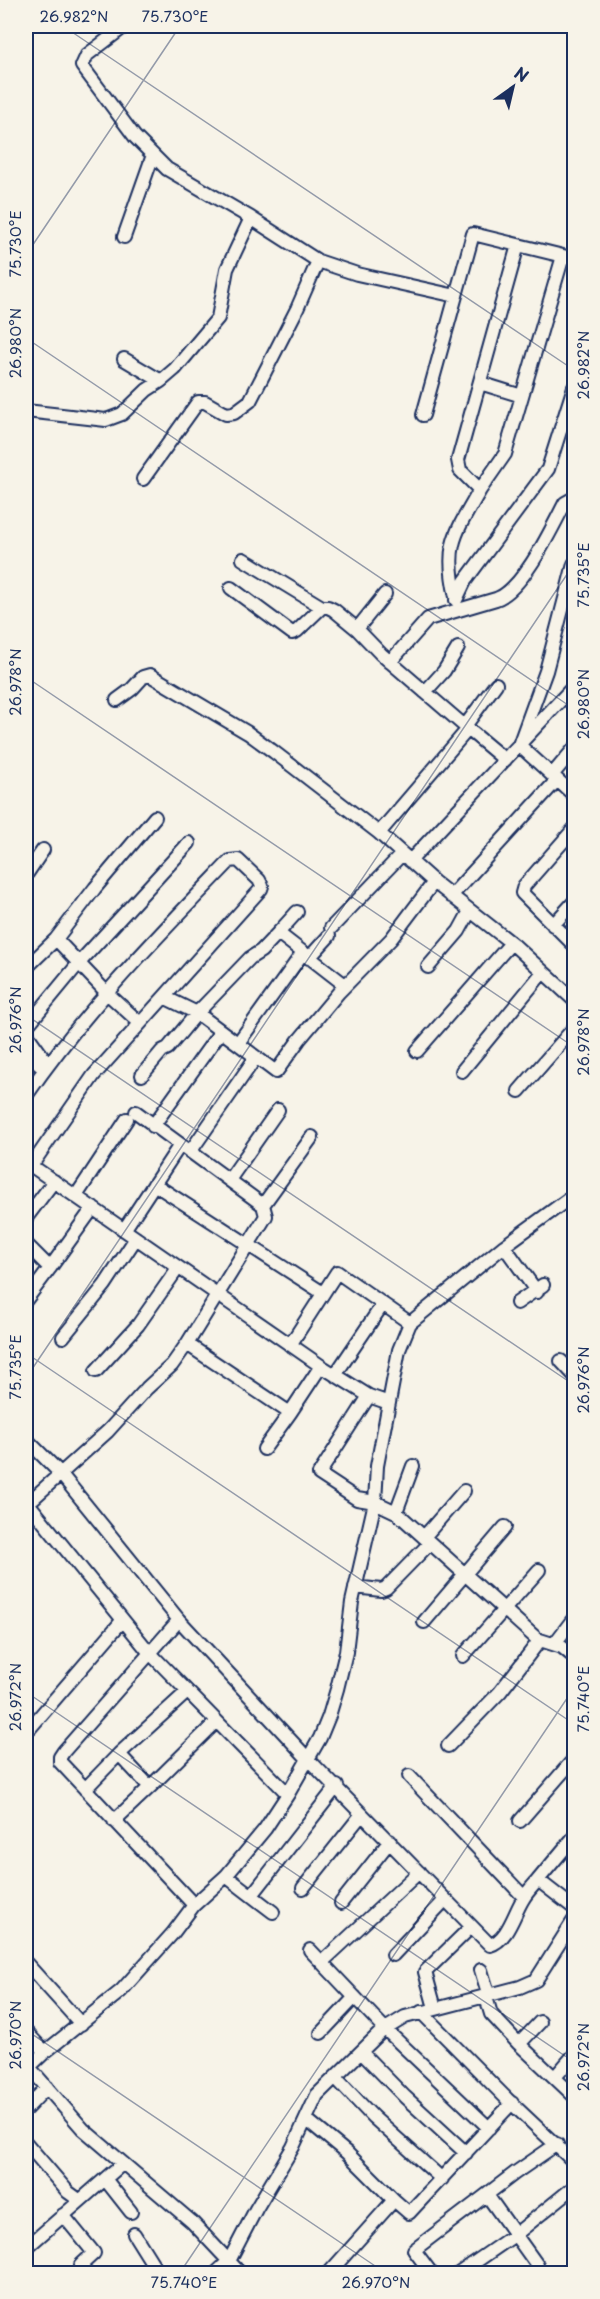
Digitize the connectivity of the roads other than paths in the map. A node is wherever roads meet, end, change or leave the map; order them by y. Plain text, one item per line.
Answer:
1 (119, 28) edge
2 (153, 155) junction
3 (251, 218) junction
4 (124, 237) dead end
5 (518, 245) junction
6 (569, 258) edge
7 (318, 261) junction
8 (456, 296) junction
9 (124, 359) dead end
10 (161, 381) junction
11 (480, 383) junction
12 (574, 387) edge
13 (522, 396) junction
14 (26, 411) edge
15 (423, 415) dead end
16 (143, 478) dead end
17 (480, 490) junction
18 (574, 498) edge
19 (243, 559) dead end
20 (574, 564) edge
21 (231, 588) dead end
22 (385, 594) dead end
23 (456, 597) junction
24 (569, 602) edge
25 (321, 606) junction
26 (455, 611) junction
27 (357, 629) junction
28 (458, 648) dead end
29 (390, 662) junction
30 (496, 684) dead end
31 (574, 686) edge
32 (425, 692) junction
33 (117, 700) dead end
34 (466, 728) junction
35 (519, 745) junction
36 (574, 749) edge
37 (505, 760) junction
38 (555, 777) junction
39 (574, 795) edge
40 (155, 817) dead end
41 (574, 829) edge
42 (379, 833) junction
43 (189, 843) dead end
44 (43, 850) dead end
45 (406, 857) junction
46 (26, 875) edge
47 (434, 882) junction
48 (451, 896) junction
49 (574, 902) edge
50 (470, 911) junction
51 (297, 912) dead end
52 (553, 925) junction
53 (279, 933) junction
54 (56, 939) junction
55 (511, 943) junction
56 (574, 945) edge
57 (306, 956) junction
58 (79, 963) junction
59 (428, 967) dead end
60 (26, 968) edge
61 (543, 972) junction
62 (345, 985) junction
63 (107, 993) junction
64 (164, 997) junction
65 (574, 1000) edge
66 (197, 1014) junction
67 (140, 1023) junction
68 (574, 1028) edge
69 (221, 1031) junction
70 (238, 1043) junction
71 (417, 1051) dead end
72 (26, 1053) edge
73 (256, 1058) junction
74 (46, 1066) junction
75 (462, 1071) dead end
76 (142, 1075) dead end
77 (519, 1090) dead end
78 (26, 1096) edge
79 (278, 1110) dead end
80 (153, 1126) junction
81 (312, 1137) dead end
82 (185, 1148) junction
83 (28, 1164) edge
84 (229, 1180) junction
85 (54, 1181) junction
86 (154, 1184) junction
87 (574, 1195) edge
88 (76, 1196) junction
89 (263, 1205) junction
90 (93, 1208) junction
91 (26, 1218) edge
92 (124, 1230) junction
93 (136, 1238) junction
94 (26, 1244) edge
95 (248, 1246) junction
96 (504, 1246) junction
97 (51, 1268) junction
98 (178, 1268) junction
99 (323, 1293) junction
100 (217, 1296) junction
101 (26, 1300) edge
102 (517, 1303) dead end
103 (383, 1304) junction
104 (410, 1323) junction
105 (63, 1337) dead end
106 (189, 1341) junction
107 (290, 1345) junction
108 (561, 1361) dead end
109 (321, 1365) junction
110 (96, 1371) dead end
111 (335, 1375) junction
112 (574, 1375) edge
113 (369, 1396) junction
114 (389, 1403) junction
115 (290, 1413) junction
116 (26, 1438) edge
117 (264, 1449) dead end
118 (413, 1466) dead end
119 (60, 1473) junction
120 (464, 1491) dead end
121 (375, 1502) junction
122 (396, 1512) junction
123 (505, 1527) dead end
124 (427, 1540) junction
125 (539, 1570) dead end
126 (465, 1574) junction
127 (355, 1587) junction
128 (504, 1610) junction
129 (574, 1618) edge
130 (179, 1620) junction
131 (122, 1621) junction
132 (424, 1622) dead end
133 (540, 1640) junction
134 (555, 1643) junction
135 (149, 1652) junction
136 (463, 1656) dead end
137 (574, 1657) edge
138 (187, 1692) junction
139 (216, 1722) junction
140 (30, 1728) dead end
141 (448, 1746) dead end
142 (119, 1754) junction
143 (574, 1759) edge
144 (309, 1760) junction
145 (409, 1776) dead end
146 (337, 1786) junction
147 (150, 1787) junction
148 (85, 1789) junction
149 (288, 1794) junction
150 (362, 1814) junction
151 (114, 1821) junction
152 (520, 1821) dead end
153 (574, 1837) edge
154 (390, 1842) junction
155 (419, 1872) junction
156 (226, 1876) junction
157 (538, 1880) junction
158 (303, 1888) dead end
159 (252, 1895) junction
160 (524, 1897) junction
161 (445, 1900) junction
162 (341, 1904) dead end
163 (194, 1905) junction
164 (574, 1908) edge
165 (273, 1912) dead end
166 (574, 1920) edge
167 (471, 1927) junction
168 (310, 1950) dead end
169 (393, 1955) dead end
170 (322, 1962) junction
171 (26, 1963) edge
172 (481, 1970) dead end
173 (488, 1996) junction
174 (356, 1997) junction
175 (435, 2008) junction
176 (421, 2012) junction
177 (540, 2022) dead end
178 (81, 2024) junction
179 (386, 2029) junction
180 (26, 2032) edge
181 (321, 2033) dead end
182 (519, 2044) junction
183 (45, 2052) junction
184 (361, 2052) junction
185 (574, 2055) edge
186 (27, 2069) edge
187 (335, 2077) junction
188 (555, 2077) junction
189 (46, 2087) junction
190 (574, 2096) edge
191 (512, 2103) junction
192 (26, 2109) edge
193 (306, 2119) junction
194 (489, 2128) junction
195 (26, 2143) edge
196 (557, 2144) junction
197 (466, 2153) junction
198 (574, 2162) edge
199 (122, 2164) junction
200 (105, 2179) junction
201 (442, 2179) junction
202 (574, 2187) edge
203 (487, 2195) junction
204 (79, 2200) junction
205 (394, 2200) junction
206 (131, 2212) dead end
207 (63, 2215) junction
208 (134, 2234) dead end
209 (516, 2234) junction
210 (26, 2248) edge
211 (229, 2261) junction
212 (537, 2265) dead end
213 (87, 2274) edge
214 (159, 2274) edge
215 (214, 2274) edge
216 (241, 2274) edge
217 (328, 2274) edge
218 (432, 2274) edge
219 (458, 2274) edge

1 - 2 street
2 - 3 street
2 - 4 street
3 - 7 street
3 - 10 street
5 - 6 street
5 - 8 street
5 - 11 street
6 - 13 street
7 - 8 street
7 - 16 street
8 - 15 street
9 - 10 street
10 - 14 street
11 - 13 street
11 - 17 street
12 - 23 street
13 - 17 street
17 - 23 street
18 - 26 street
19 - 25 street
20 - 24 street
21 - 25 street
22 - 27 street
23 - 26 street
24 - 35 street
25 - 27 street
26 - 29 street
27 - 29 street
28 - 32 street
29 - 32 street
30 - 34 street
31 - 35 street
32 - 34 street
33 - 42 street
34 - 37 street
34 - 42 street
35 - 37 street
35 - 38 street
36 - 38 street
37 - 45 street
38 - 39 street
38 - 48 street
40 - 54 street
41 - 52 street
42 - 45 street
43 - 58 street
44 - 46 street
45 - 47 street
45 - 57 street
47 - 48 street
47 - 62 street
48 - 50 street
49 - 52 street
50 - 55 street
50 - 59 street
51 - 53 street
52 - 56 street
53 - 57 street
53 - 66 street
54 - 58 street
54 - 60 street
55 - 61 street
55 - 71 street
57 - 62 street
57 - 70 street
58 - 63 street
58 - 74 street
61 - 65 street
61 - 75 street
62 - 73 street
63 - 64 street
63 - 67 street
63 - 74 street
64 - 66 street
64 - 67 street
66 - 69 street
66 - 76 street
67 - 83 street
68 - 77 street
69 - 70 street
69 - 80 street
70 - 73 street
72 - 74 street
73 - 82 street
74 - 78 street
79 - 84 street
80 - 82 street
80 - 88 street
81 - 89 street
82 - 84 street
82 - 86 street
83 - 85 street
84 - 89 street
85 - 88 street
85 - 91 street
86 - 92 street
86 - 95 street
87 - 96 street
88 - 90 street
89 - 95 street
90 - 92 street
90 - 97 street
92 - 93 street
93 - 98 street
93 - 105 street
94 - 97 street
95 - 99 street
95 - 100 street
96 - 102 street
96 - 104 street
97 - 101 street
98 - 100 street
98 - 110 street
99 - 103 street
99 - 107 street
100 - 106 street
100 - 107 street
103 - 104 street
103 - 111 street
104 - 114 street
106 - 115 street
106 - 119 street
107 - 109 street
108 - 112 street
109 - 111 street
109 - 115 street
111 - 113 street
113 - 114 street
113 - 121 street
114 - 121 street
115 - 117 street
116 - 119 street
118 - 122 street
119 - 130 street
119 - 131 street
120 - 124 street
121 - 122 street
121 - 127 street
122 - 124 street
123 - 126 street
124 - 126 street
124 - 127 street
125 - 128 street
126 - 128 street
126 - 132 street
127 - 144 street
128 - 133 street
128 - 136 street
129 - 134 street
130 - 135 street
130 - 144 street
131 - 135 street
131 - 140 street
133 - 134 street
133 - 141 street
134 - 137 street
135 - 138 street
135 - 148 street
138 - 139 street
138 - 142 street
139 - 147 street
139 - 149 street
142 - 147 street
142 - 148 street
143 - 152 street
144 - 146 street
144 - 149 street
145 - 160 street
146 - 150 street
146 - 159 street
147 - 151 street
148 - 151 street
149 - 156 street
150 - 154 street
150 - 158 street
151 - 163 street
153 - 157 street
154 - 155 street
154 - 162 street
155 - 161 street
155 - 170 street
156 - 159 street
156 - 163 street
157 - 160 street
157 - 164 street
159 - 165 street
160 - 167 street
161 - 167 street
161 - 169 street
163 - 178 street
166 - 173 street
167 - 175 street
168 - 170 street
170 - 174 street
171 - 178 street
172 - 173 street
173 - 175 street
173 - 182 street
174 - 179 street
174 - 181 street
175 - 176 street
176 - 179 street
176 - 191 street
177 - 182 street
178 - 183 street
179 - 184 street
179 - 194 street
180 - 183 street
182 - 188 street
183 - 186 street
184 - 187 street
184 - 197 street
185 - 188 street
186 - 189 street
187 - 193 street
187 - 201 street
188 - 190 street
189 - 192 street
189 - 199 street
191 - 194 street
191 - 196 street
193 - 205 street
193 - 211 street
194 - 197 street
195 - 204 street
196 - 198 street
196 - 203 street
197 - 201 street
199 - 200 street
199 - 211 street
200 - 204 street
200 - 206 street
201 - 205 street
202 - 209 street
203 - 209 street
203 - 218 street
204 - 207 street
205 - 217 street
207 - 210 street
207 - 213 street
208 - 214 street
209 - 212 street
209 - 219 street
211 - 215 street
211 - 216 street

